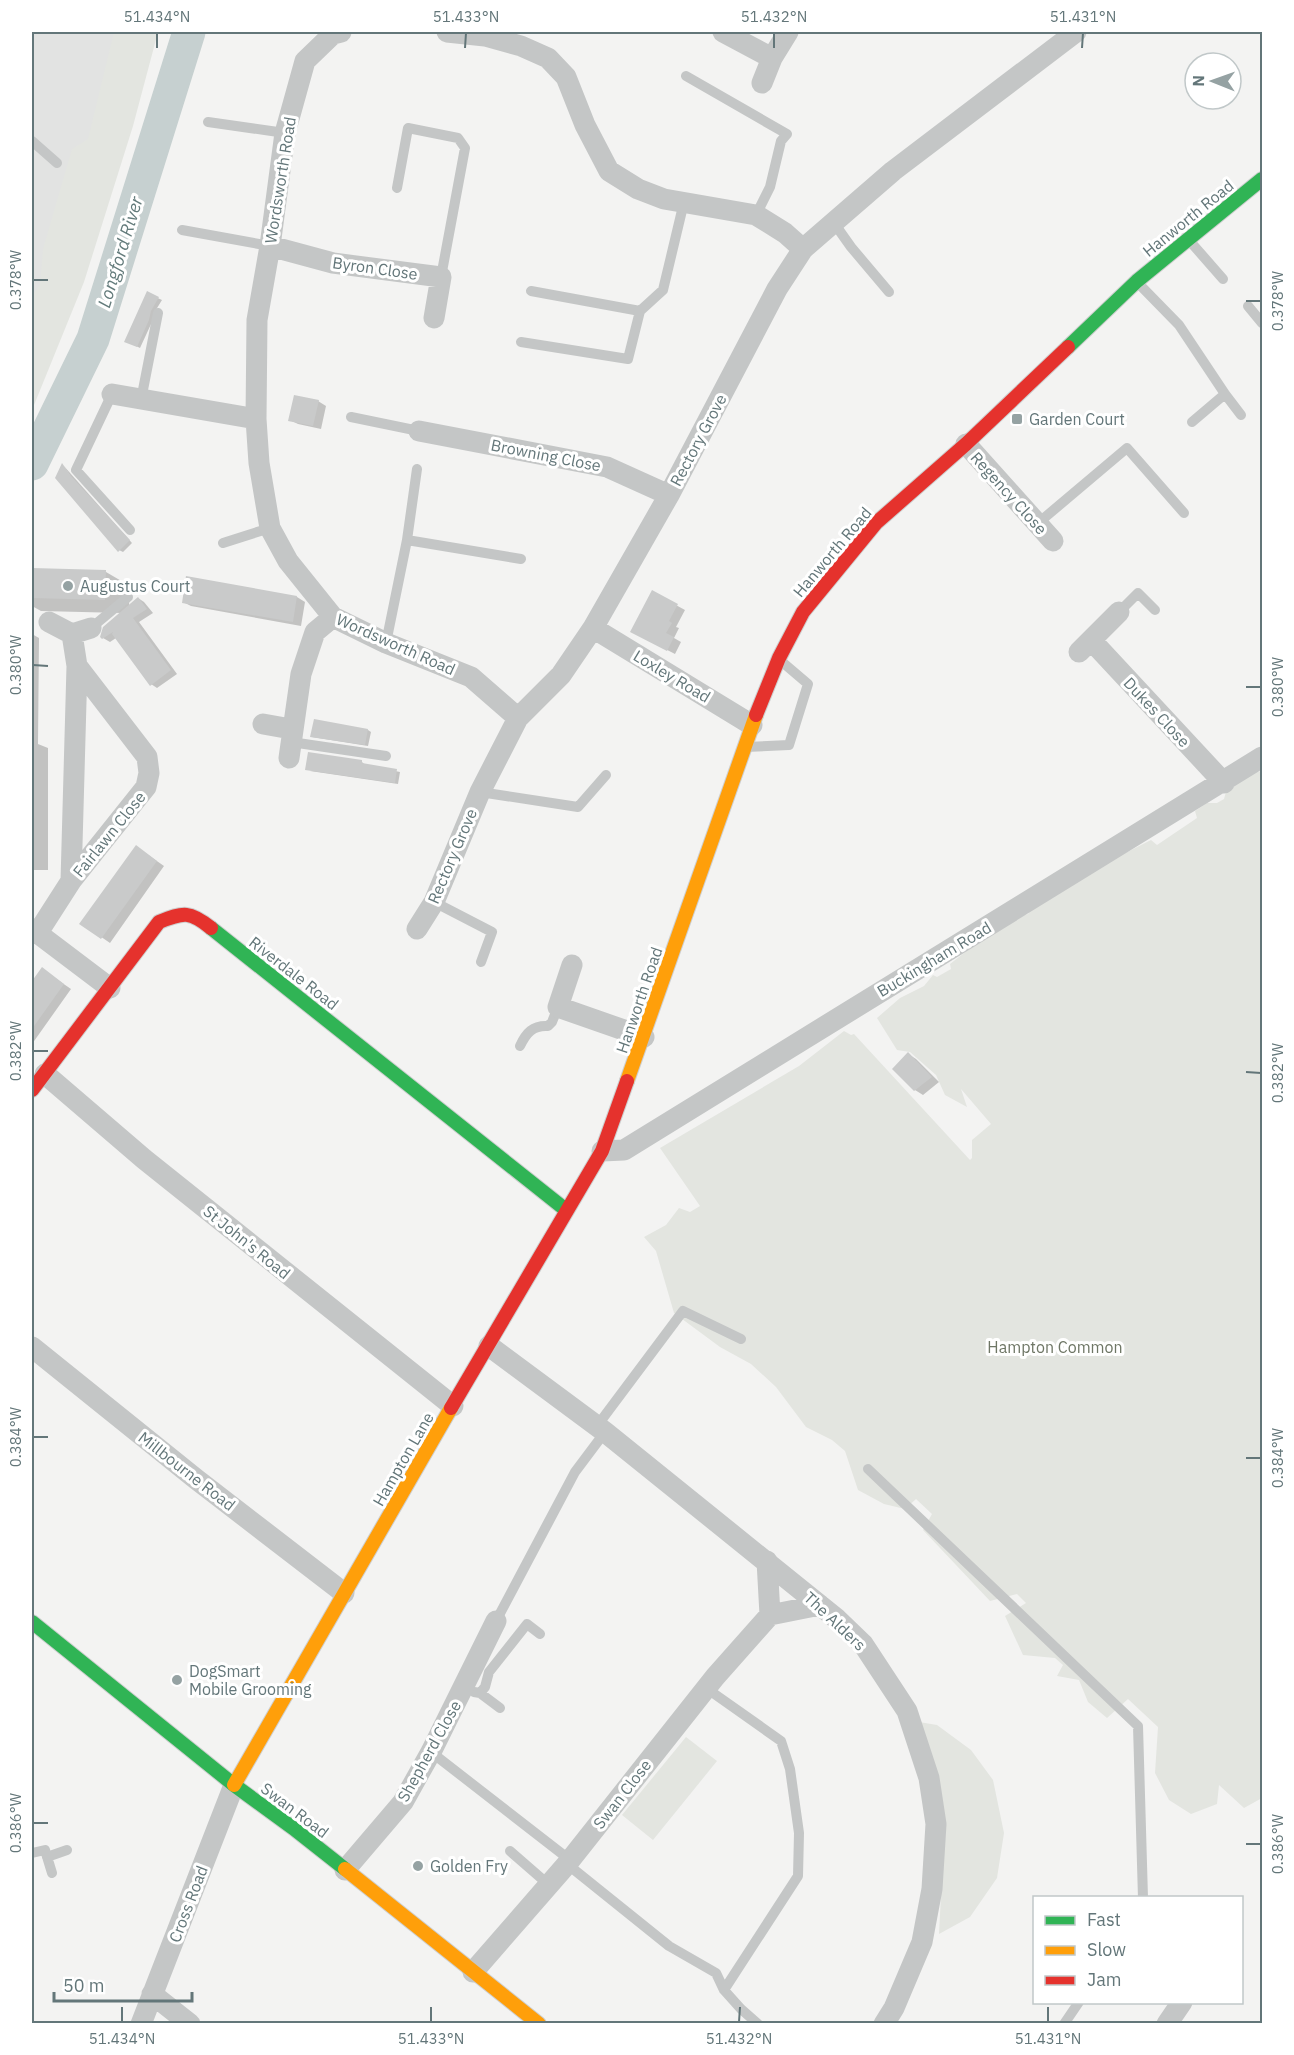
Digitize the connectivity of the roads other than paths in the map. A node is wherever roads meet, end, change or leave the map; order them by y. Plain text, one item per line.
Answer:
1 (341, 32) edge
2 (447, 32) edge
3 (723, 32) edge
4 (788, 32) edge
5 (1076, 32) edge
6 (772, 58) junction
7 (686, 76) dead end
8 (762, 83) dead end
9 (208, 122) dead end
10 (285, 133) junction
11 (32, 141) edge
12 (57, 163) dead end
13 (1263, 179) edge
14 (397, 188) dead end
15 (684, 202) junction
16 (756, 215) junction
17 (834, 223) junction
18 (182, 230) dead end
19 (1188, 238) junction
20 (270, 246) junction
21 (803, 249) junction
22 (441, 277) junction
23 (1224, 279) dead end
24 (1137, 281) junction
25 (531, 291) dead end
26 (889, 292) dead end
27 (1248, 306) dead end
28 (640, 311) junction
29 (158, 313) dead end
30 (434, 318) dead end
31 (1263, 323) edge
32 (521, 342) dead end
33 (112, 394) joint
34 (1225, 394) junction
35 (141, 400) junction
36 (1241, 415) dead end
37 (351, 417) dead end
38 (256, 419) junction
39 (1192, 422) dead end
40 (419, 431) joint
41 (966, 444) junction
42 (417, 469) dead end
43 (669, 495) junction
44 (1184, 513) dead end
45 (1037, 524) junction
46 (270, 528) junction
47 (130, 530) dead end
48 (407, 540) junction
49 (1053, 541) dead end
50 (223, 543) dead end
51 (520, 559) dead end
52 (120, 587) dead end
53 (1155, 610) dead end
54 (1119, 612) joint
55 (333, 617) junction
56 (48, 622) dead end
57 (593, 628) junction
58 (81, 631) junction
59 (386, 643) junction
60 (779, 658) junction
61 (77, 666) junction
62 (518, 718) junction
63 (263, 724) dead end
64 (752, 725) junction
65 (290, 743) junction
66 (744, 747) junction
67 (386, 756) dead end
68 (1263, 757) edge
69 (606, 775) dead end
70 (1224, 783) junction
71 (480, 792) junction
72 (70, 881) junction
73 (434, 902) junction
74 (417, 929) dead end
75 (34, 931) edge
76 (481, 962) dead end
77 (572, 965) dead end
78 (110, 988) junction
79 (558, 1007) junction
80 (644, 1037) junction
81 (520, 1046) dead end
82 (38, 1082) edge
83 (603, 1151) junction
84 (566, 1210) junction
85 (741, 1339) dead end
86 (489, 1346) junction
87 (32, 1347) edge
88 (453, 1406) junction
89 (601, 1429) junction
90 (868, 1469) dead end
91 (767, 1561) junction
92 (344, 1593) junction
93 (820, 1605) junction
94 (770, 1615) junction
95 (495, 1621) joint
96 (32, 1622) edge
97 (540, 1634) dead end
98 (706, 1688) junction
99 (471, 1691) junction
100 (501, 1708) dead end
101 (431, 1752) junction
102 (234, 1785) junction
103 (68, 1850) dead end
104 (510, 1851) dead end
105 (32, 1853) edge
106 (47, 1857) junction
107 (569, 1862) junction
108 (345, 1870) junction
109 (52, 1873) dead end
110 (549, 1885) junction
111 (1143, 1896) edge
112 (473, 1972) junction
113 (724, 1990) junction
114 (152, 1994) junction
115 (1078, 2004) edge
116 (1181, 2004) edge
117 (141, 2024) edge
118 (190, 2024) edge
119 (539, 2024) edge
120 (758, 2024) edge
121 (884, 2024) edge
122 (1064, 2024) edge
123 (1167, 2024) edge

1 - 10 street, Wordsworth Road
2 - 15 street
3 - 6 street
4 - 6 street
5 - 17 street, Rectory Grove
6 - 8 street
7 - 16 lane
9 - 10 lane
10 - 20 street, Wordsworth Road
11 - 12 lane
13 - 19 street, Hanworth Road
14 - 22 lane
15 - 16 street
15 - 28 lane
16 - 21 street
17 - 21 street, Rectory Grove
17 - 26 lane
18 - 20 lane
19 - 23 lane
19 - 24 street, Hanworth Road
20 - 22 street, Byron Close
20 - 38 street, Wordsworth Road
21 - 43 street, Rectory Grove
22 - 30 street, Byron Close
24 - 34 lane
24 - 41 street, Hanworth Road
25 - 28 lane
27 - 31 lane
28 - 32 lane
29 - 35 lane
33 - 35 street
33 - 47 lane
34 - 36 lane
34 - 39 lane
35 - 38 street
37 - 40 lane
38 - 46 street, Wordsworth Road
40 - 43 street, Browning Close
41 - 45 street, Regency Close
41 - 60 street, Hanworth Road
42 - 48 lane
43 - 57 street, Rectory Grove
44 - 45 lane
45 - 49 street, Regency Close
46 - 50 lane
46 - 55 street, Wordsworth Road
48 - 51 lane
48 - 59 lane
52 - 58 lane
53 - 54 lane
54 - 70 street, Dukes Close
55 - 59 street, Wordsworth Road
55 - 65 street
56 - 58 street
57 - 62 street, Rectory Grove
57 - 64 street, Loxley Road
58 - 61 street, Fairlawn Close
59 - 62 street, Wordsworth Road
60 - 64 street, Hanworth Road
60 - 66 lane
61 - 72 street, Fairlawn Close
61 - 72 street, Fairlawn Close
62 - 71 street, Rectory Grove
63 - 65 street
64 - 66 street, Hanworth Road
65 - 67 lane
66 - 80 street, Hanworth Road
68 - 70 street, Buckingham Road
69 - 71 lane
70 - 83 street, Buckingham Road
71 - 73 street, Rectory Grove
72 - 75 street, Fairlawn Close
73 - 74 street, Rectory Grove
73 - 76 lane
75 - 78 street
77 - 79 street
78 - 82 street, Riverdale Road
78 - 84 street, Riverdale Road
79 - 80 street
79 - 81 lane
80 - 83 street, Hanworth Road
82 - 88 street, St John's Road
83 - 84 street, Hampton Lane
84 - 86 street, Hampton Lane
85 - 89 lane
86 - 88 street, Hampton Lane
86 - 89 street, The Alders
87 - 92 street, Millbourne Road
88 - 92 street, Hampton Lane
89 - 91 street, The Alders
89 - 95 lane
90 - 111 lane
91 - 93 street, The Alders
91 - 94 street
92 - 102 street, Hampton Lane
93 - 94 street
93 - 121 street, The Alders
94 - 98 street, Swan Close
95 - 99 street, Shepherd Close
96 - 102 street, Swan Road
97 - 99 lane
98 - 107 street, Swan Close
98 - 113 lane
99 - 100 lane
99 - 101 street, Shepherd Close
101 - 107 lane
101 - 108 street, Shepherd Close
102 - 108 street, Swan Road
102 - 114 street, Cross Road
103 - 106 lane
104 - 110 lane
105 - 106 lane
106 - 109 lane
107 - 110 street, Swan Close
107 - 113 lane
108 - 112 street, Swan Road
110 - 112 street, Swan Close
112 - 119 street, Swan Road
113 - 120 lane
114 - 117 street, Cross Road
114 - 118 street
115 - 122 lane
116 - 123 street

